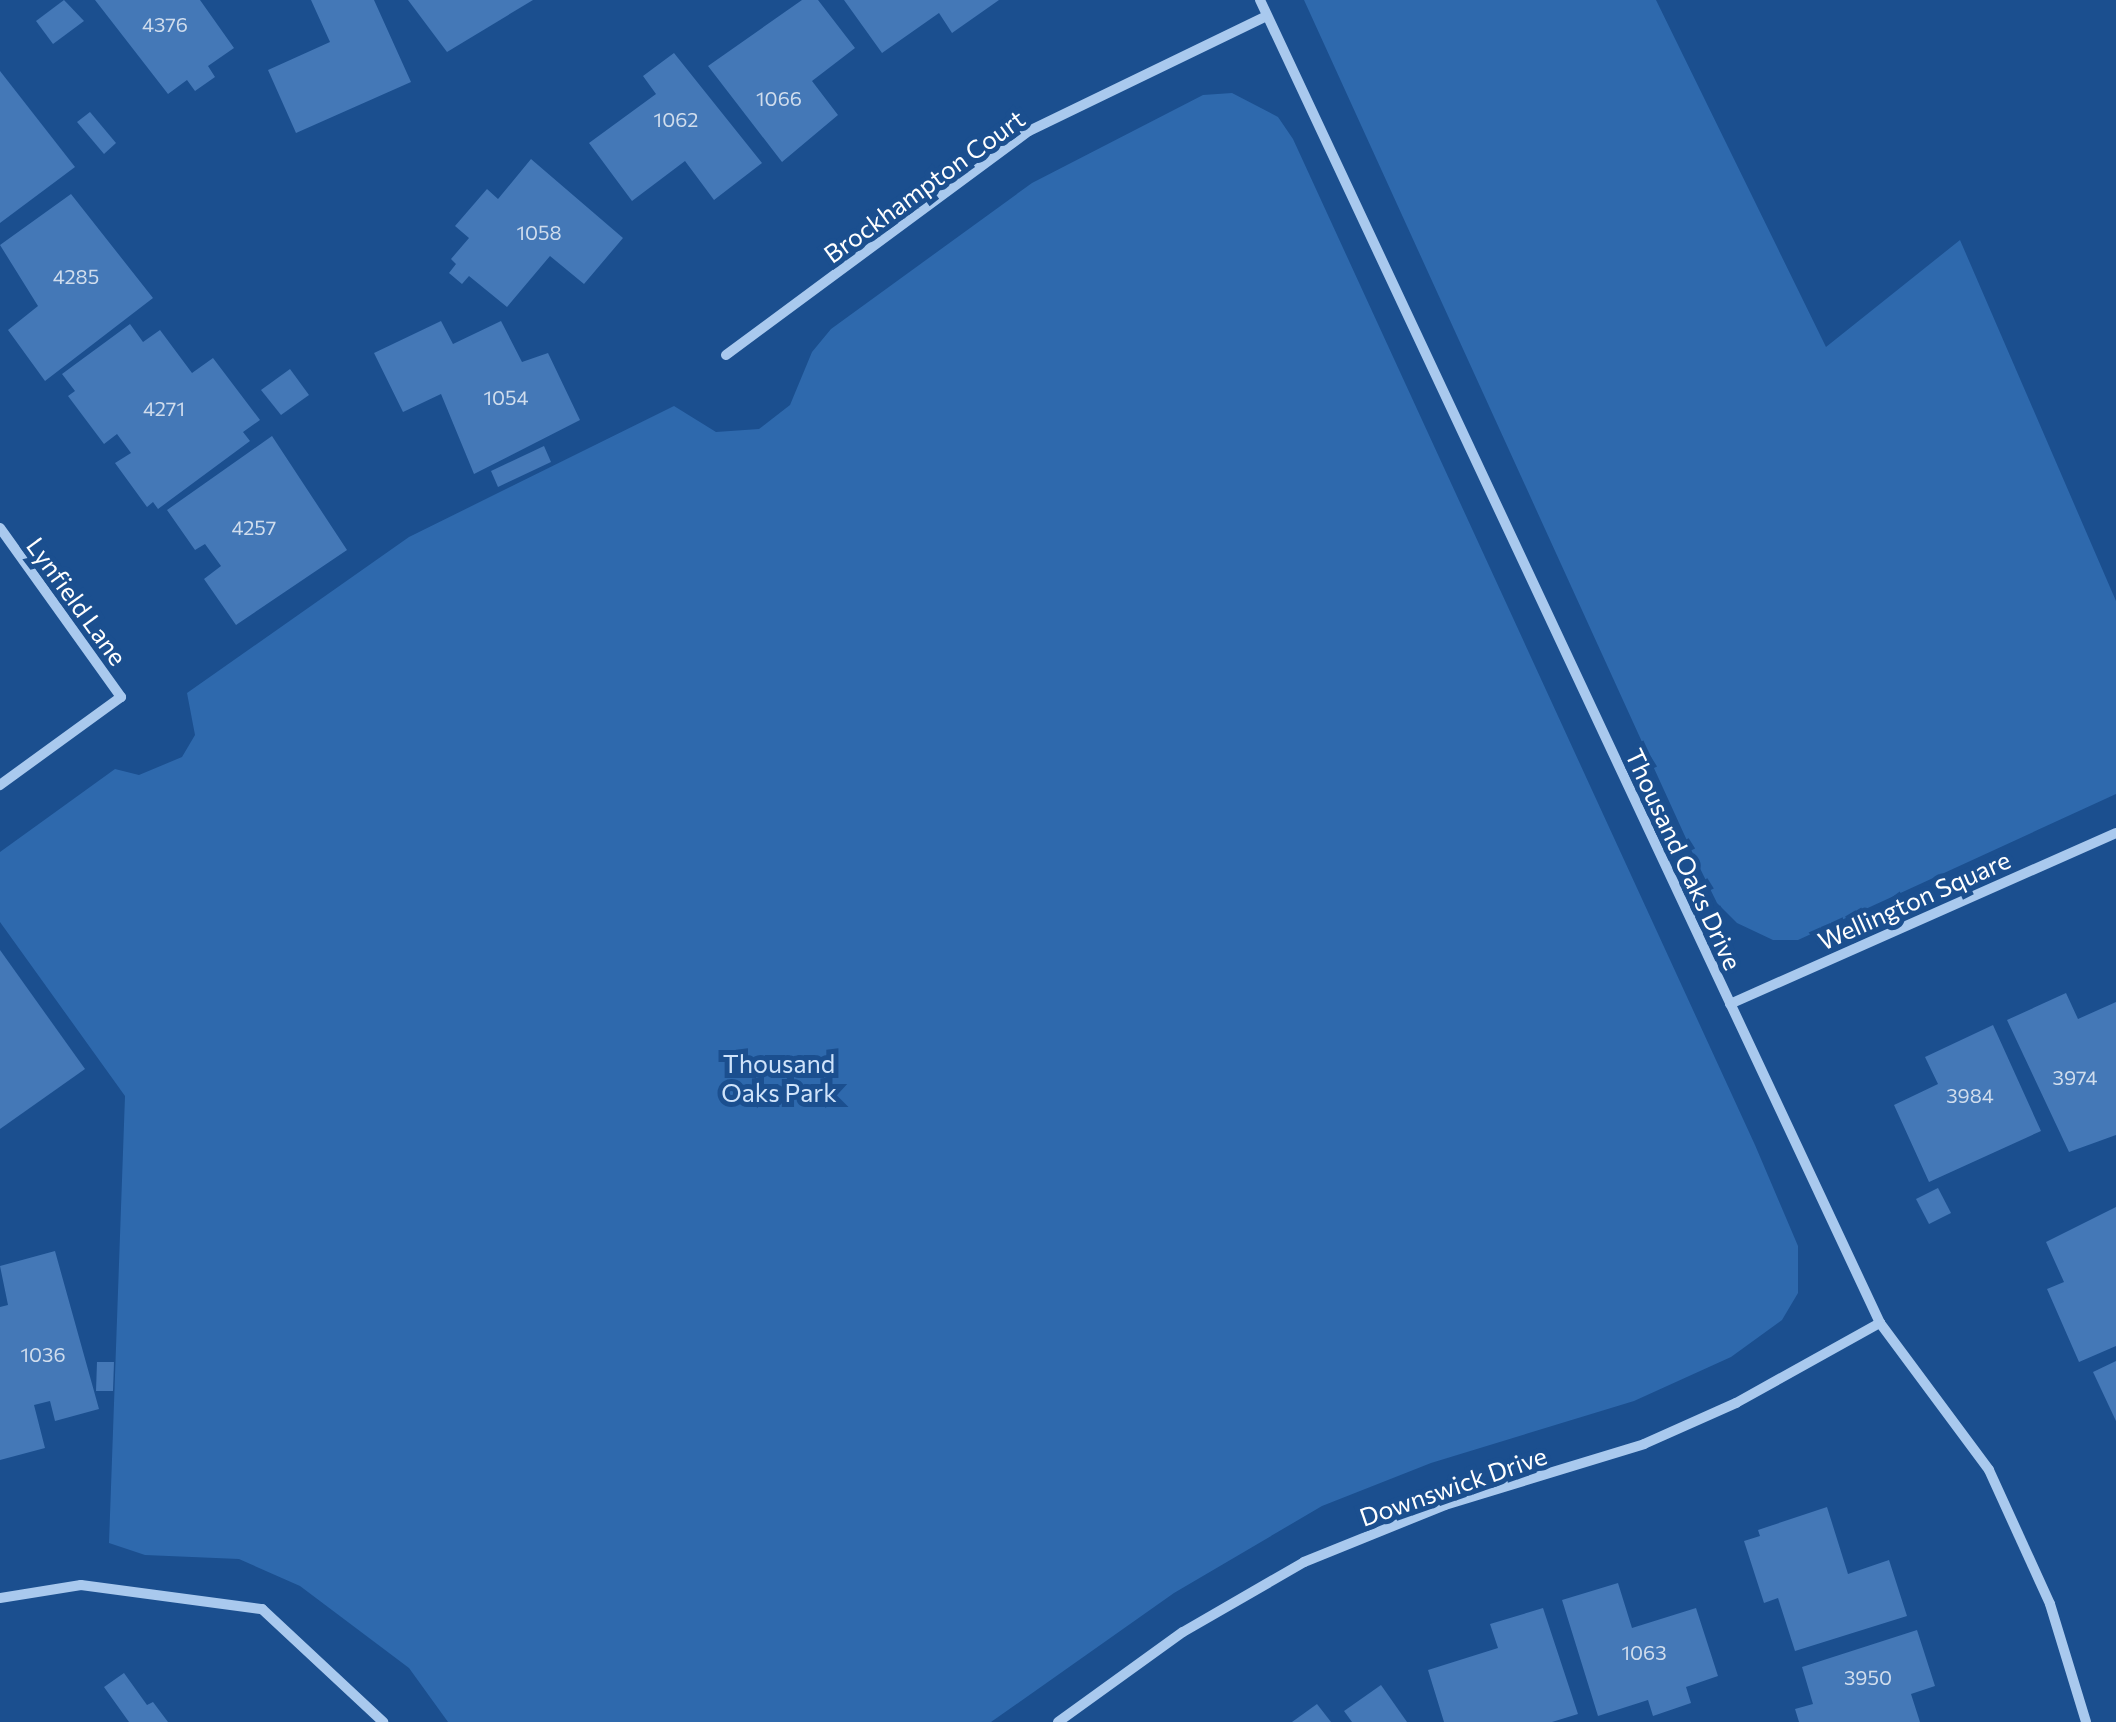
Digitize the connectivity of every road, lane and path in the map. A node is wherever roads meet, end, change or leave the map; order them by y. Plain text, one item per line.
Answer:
1 (1260, 0) edge
2 (1267, 16) junction
3 (726, 356) dead end
4 (0, 528) edge
5 (0, 785) edge
6 (2116, 833) edge
7 (1730, 1004) junction
8 (1880, 1323) junction
9 (0, 1598) edge
10 (383, 1722) edge
11 (1058, 1722) edge
12 (2086, 1722) edge

1 - 2 street, Thousand Oaks Drive
2 - 3 street, Brockhampton Court
2 - 7 street, Thousand Oaks Drive
4 - 5 street, Lynfield Lane
6 - 7 street, Wellington Square
7 - 8 street, Thousand Oaks Drive
8 - 11 street, Downswick Drive
8 - 12 street, Thousand Oaks Drive
9 - 10 street

